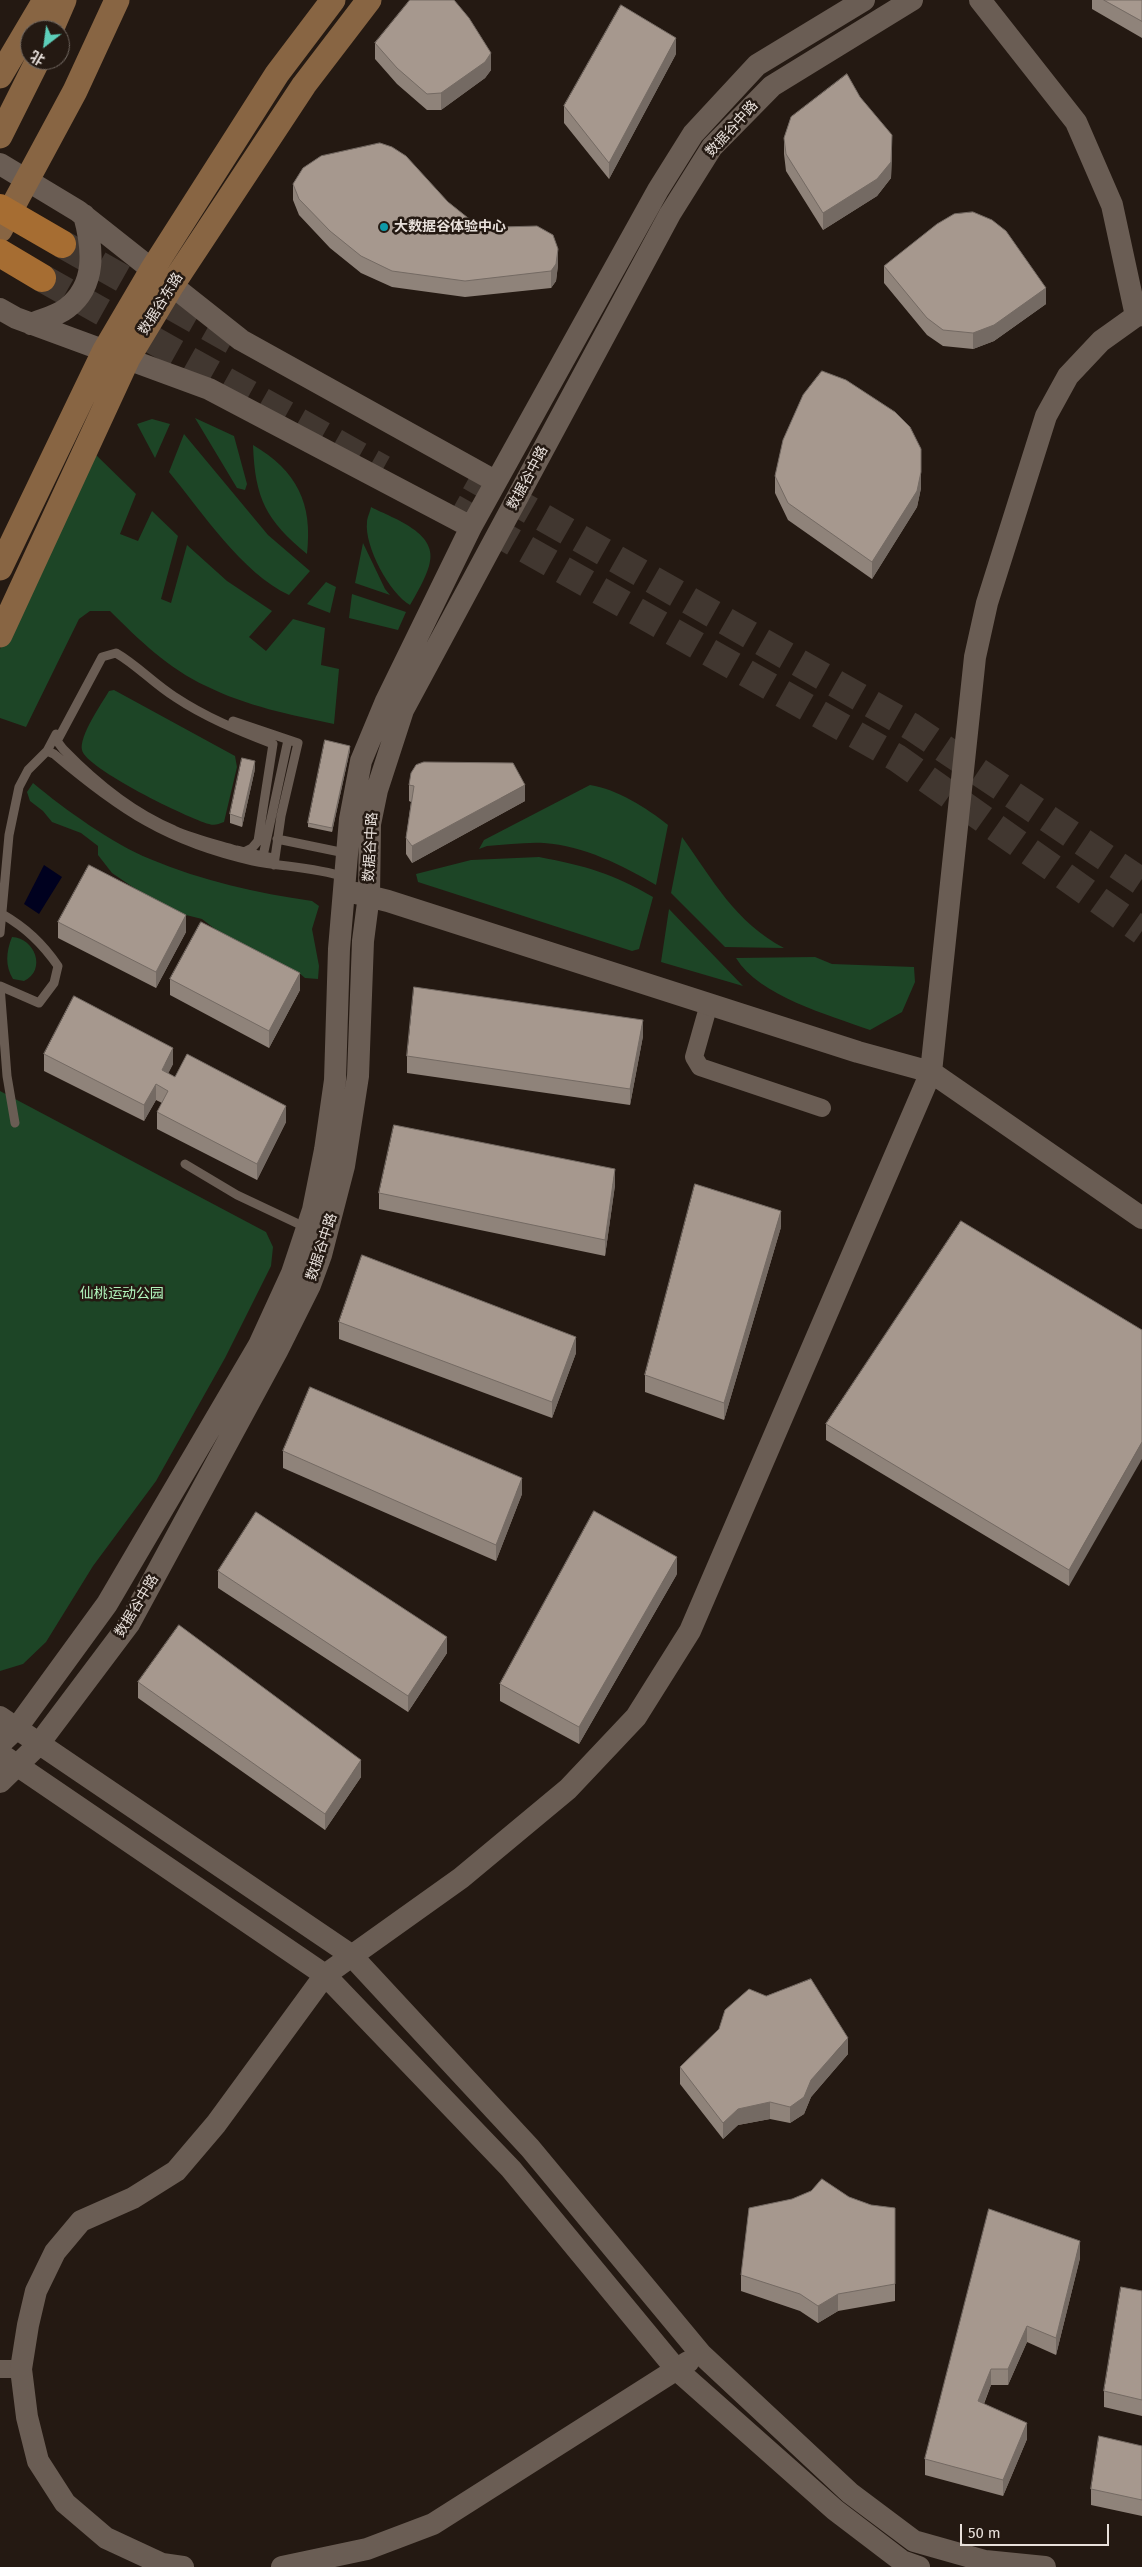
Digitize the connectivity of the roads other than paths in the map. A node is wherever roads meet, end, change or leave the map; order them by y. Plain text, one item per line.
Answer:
1 (45, 0) edge
2 (64, 0) edge
3 (117, 0) edge
4 (333, 0) edge
5 (369, 0) edge
6 (864, 0) edge
7 (912, 0) edge
8 (980, 0) edge
9 (55, 20) edge
10 (33, 70) edge
11 (0, 76) edge
12 (0, 136) edge
13 (0, 164) edge
14 (0, 208) edge
15 (81, 213) junction
16 (0, 230) edge
17 (62, 244) tunnel mouth
18 (0, 253) edge
19 (152, 270) junction
20 (42, 278) tunnel mouth
21 (172, 285) junction
22 (1139, 316) edge
23 (16, 317) edge
24 (116, 354) junction
25 (496, 481) junction
26 (471, 526) junction
27 (0, 568) edge
28 (0, 635) edge
29 (288, 740) junction
30 (48, 751) junction
31 (277, 839) junction
32 (244, 852) junction
33 (348, 854) junction
34 (263, 856) junction
35 (274, 862) junction
36 (346, 885) junction
37 (369, 895) junction
38 (2, 914) junction
39 (0, 932) edge
40 (0, 986) edge
41 (709, 1004) junction
42 (931, 1072) junction
43 (822, 1108) dead end
44 (15, 1123) dead end
45 (186, 1164) dead end
46 (1142, 1218) edge
47 (307, 1228) junction
48 (8, 1723) edge
49 (0, 1744) edge
50 (38, 1745) junction
51 (9, 1759) edge
52 (0, 1782) edge
53 (351, 1955) junction
54 (325, 1975) junction
55 (701, 2354) junction
56 (10, 2369) edge
57 (676, 2369) junction
58 (929, 2545) junction
59 (957, 2554) junction
60 (905, 2565) edge
61 (184, 2567) edge
62 (282, 2567) edge
63 (939, 2567) edge
64 (1046, 2567) edge

1 - 11 main road
2 - 9 main road
3 - 16 main road
4 - 19 main road, 数据谷东路
5 - 21 main road, 数据谷东路
6 - 25 street, 数据谷中路
7 - 37 street, 数据谷中路
8 - 22 street
10 - 12 main road
13 - 15 street
14 - 17 main road
15 - 19 street
15 - 23 street
18 - 20 main road
19 - 21 street
19 - 24 main road, 数据谷东路
21 - 24 main road, 数据谷东路
21 - 25 street
22 - 42 street
23 - 24 street
24 - 26 street
24 - 27 main road, 数据谷东路
24 - 28 main road, 数据谷东路
25 - 26 street, 数据谷中路
26 - 33 street, 数据谷中路
29 - 30 lane
29 - 31 lane
29 - 34 lane
30 - 35 lane
30 - 38 lane
31 - 33 lane
31 - 35 lane
32 - 32 lane
32 - 34 lane
33 - 36 street, 数据谷中路
34 - 35 lane
35 - 36 lane
36 - 37 street
36 - 47 street, 数据谷中路
37 - 41 street
37 - 50 street, 数据谷中路
38 - 39 lane
38 - 40 lane
40 - 44 lane
41 - 42 street
41 - 43 street
42 - 46 street
42 - 53 street
45 - 47 lane
47 - 48 street, 数据谷中路
48 - 49 street, 数据谷中路
48 - 50 street
50 - 51 street, 数据谷中路
50 - 53 street
51 - 52 street, 数据谷中路
51 - 54 street
53 - 54 street
53 - 55 street
54 - 56 street
54 - 57 street
55 - 57 street
55 - 58 street
56 - 61 street
57 - 60 street
57 - 62 street
58 - 59 street
58 - 60 street
59 - 63 street
59 - 64 street

